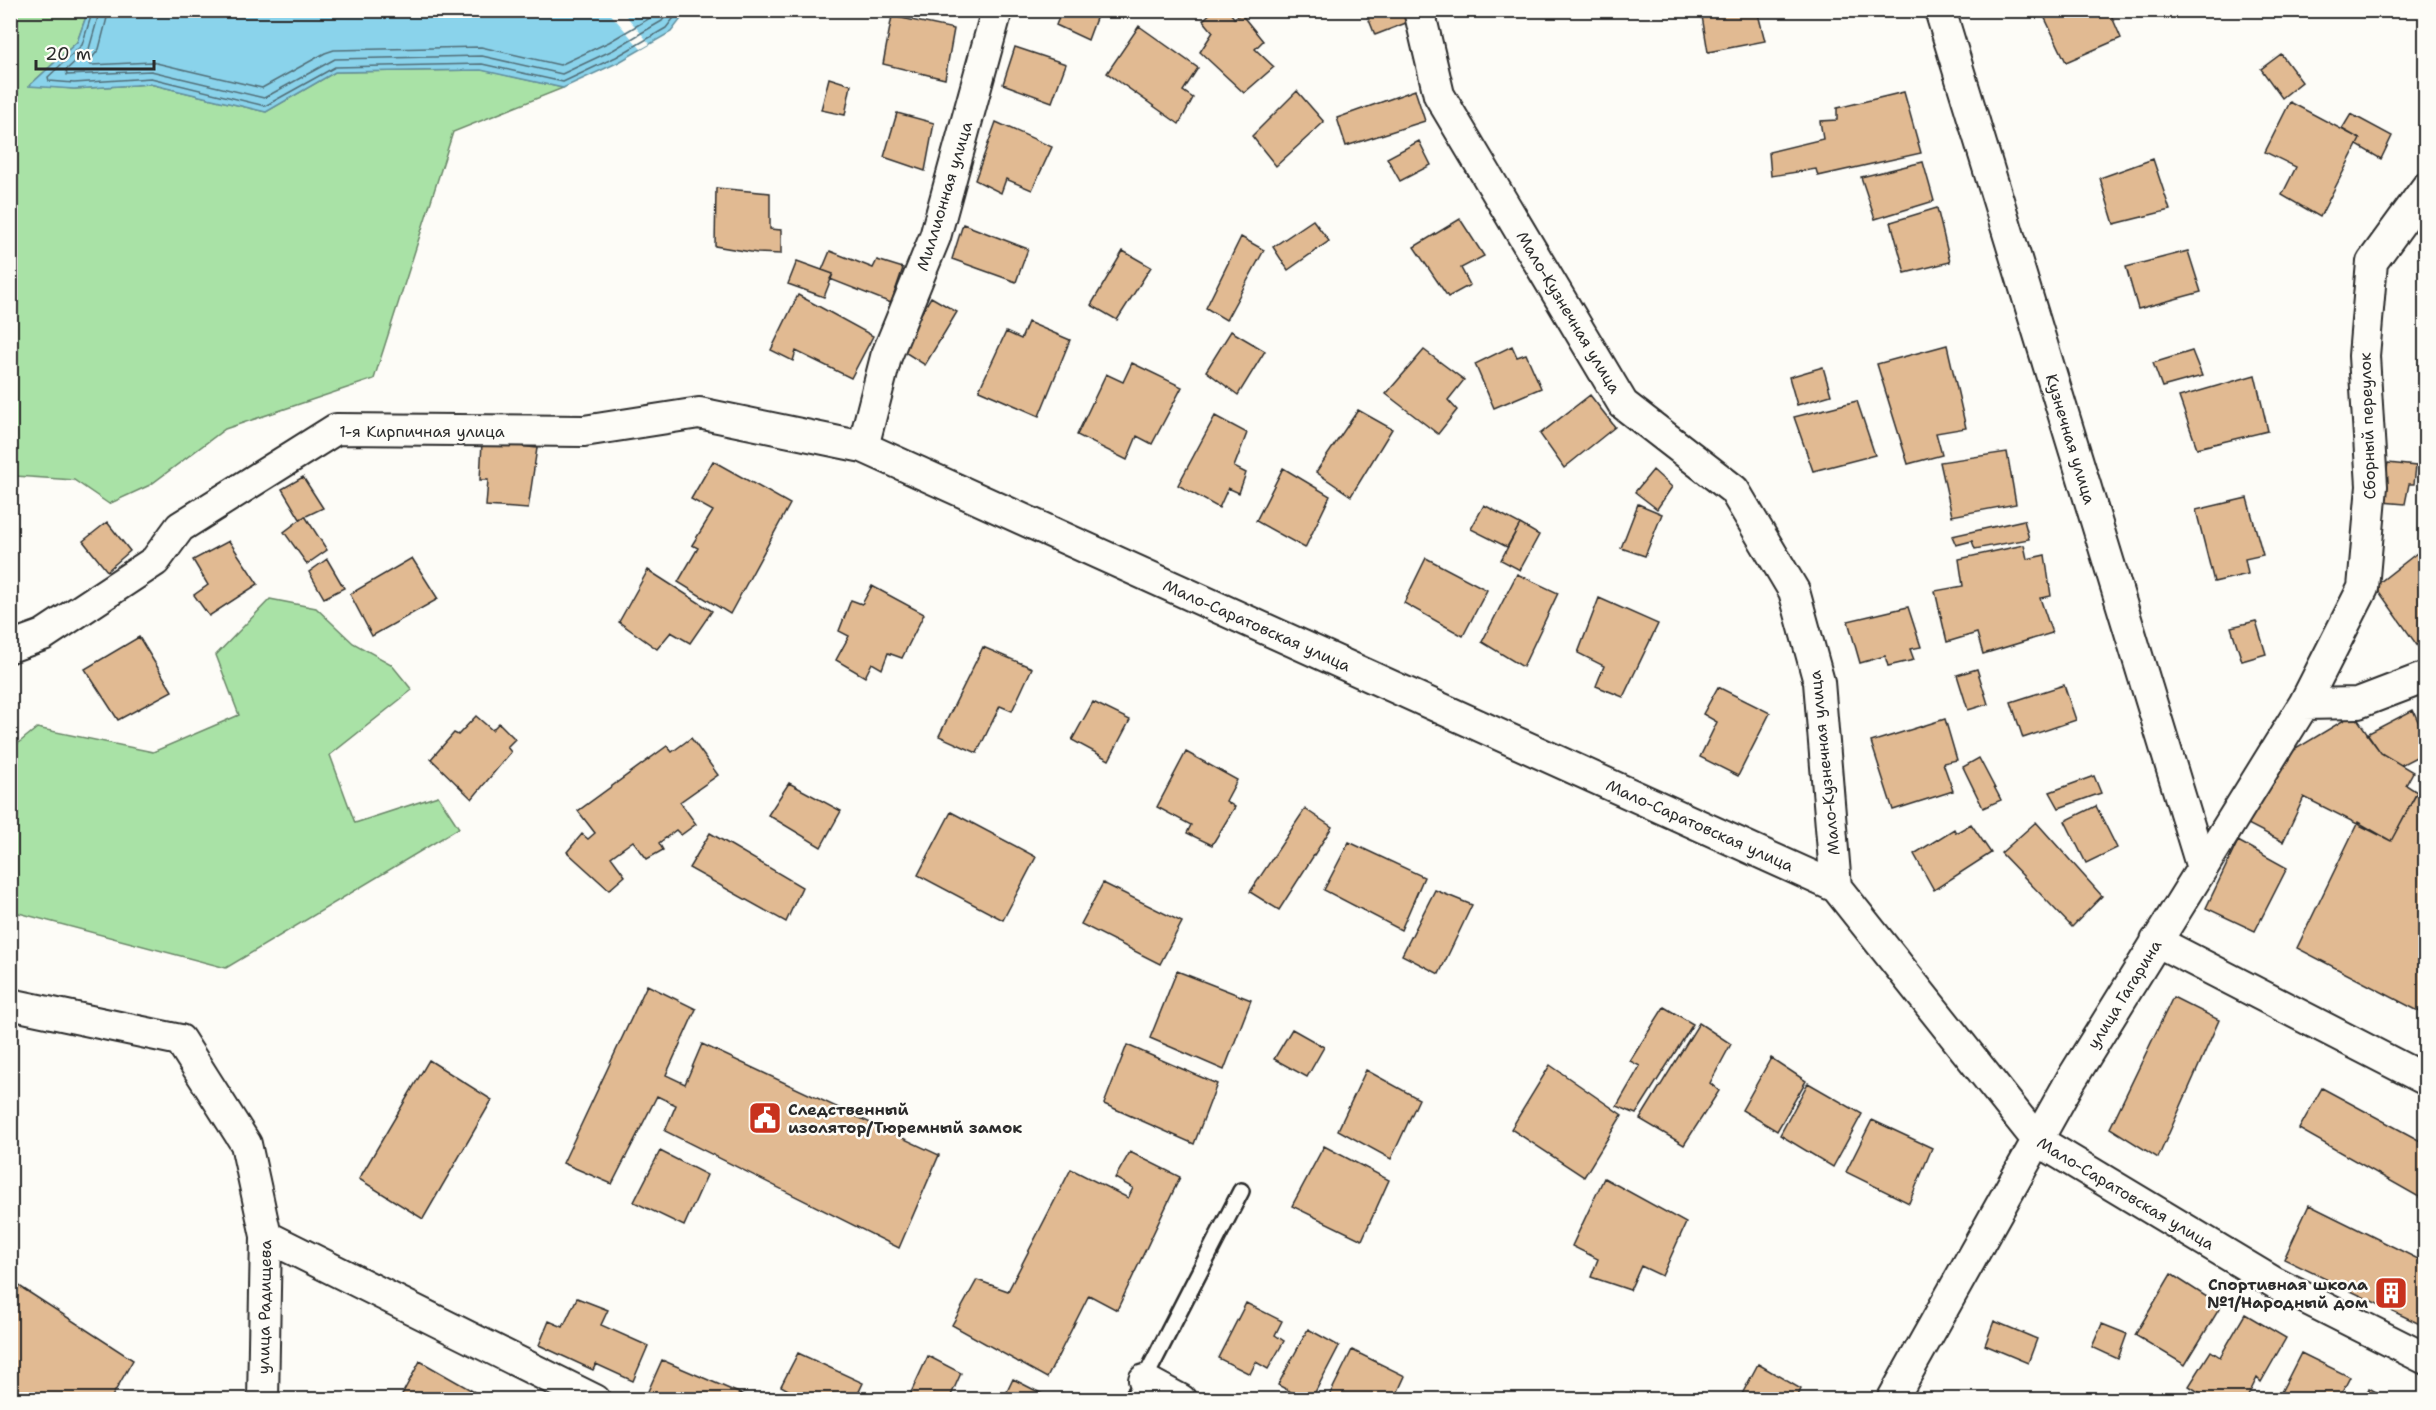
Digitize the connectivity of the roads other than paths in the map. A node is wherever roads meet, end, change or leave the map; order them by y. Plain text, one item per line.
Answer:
1 (997, 10) edge
2 (1419, 10) edge
3 (1940, 10) edge
4 (2426, 188) edge
5 (863, 447) junction
6 (10, 648) edge
7 (2426, 677) edge
8 (2304, 704) junction
9 (2202, 868) junction
10 (1836, 887) junction
11 (2156, 941) junction
12 (10, 1004) edge
13 (2426, 1080) edge
14 (2037, 1140) junction
15 (1240, 1191) dead end
16 (266, 1236) junction
17 (2426, 1359) edge
18 (1137, 1390) edge
19 (263, 1400) edge
20 (595, 1400) edge
21 (1181, 1400) edge
22 (1892, 1400) edge

1 - 5 street, Миллионная улица
2 - 10 street, Мало-Кузнечная улица
3 - 9 street, Кузнечная улица
4 - 8 street, Сборный переулок
5 - 6 street, 1-я Кирпичная улица
5 - 10 street, Мало-Саратовская улица
7 - 8 street
8 - 9 street, улица Гагарина
9 - 11 street, улица Гагарина
10 - 14 street, Мало-Саратовская улица
11 - 13 street
11 - 14 street, улица Гагарина
12 - 16 street, улица Радищева
14 - 17 street, Мало-Саратовская улица
14 - 22 street, улица Гагарина
15 - 18 lane
16 - 19 street, улица Радищева
16 - 20 street
18 - 21 street

